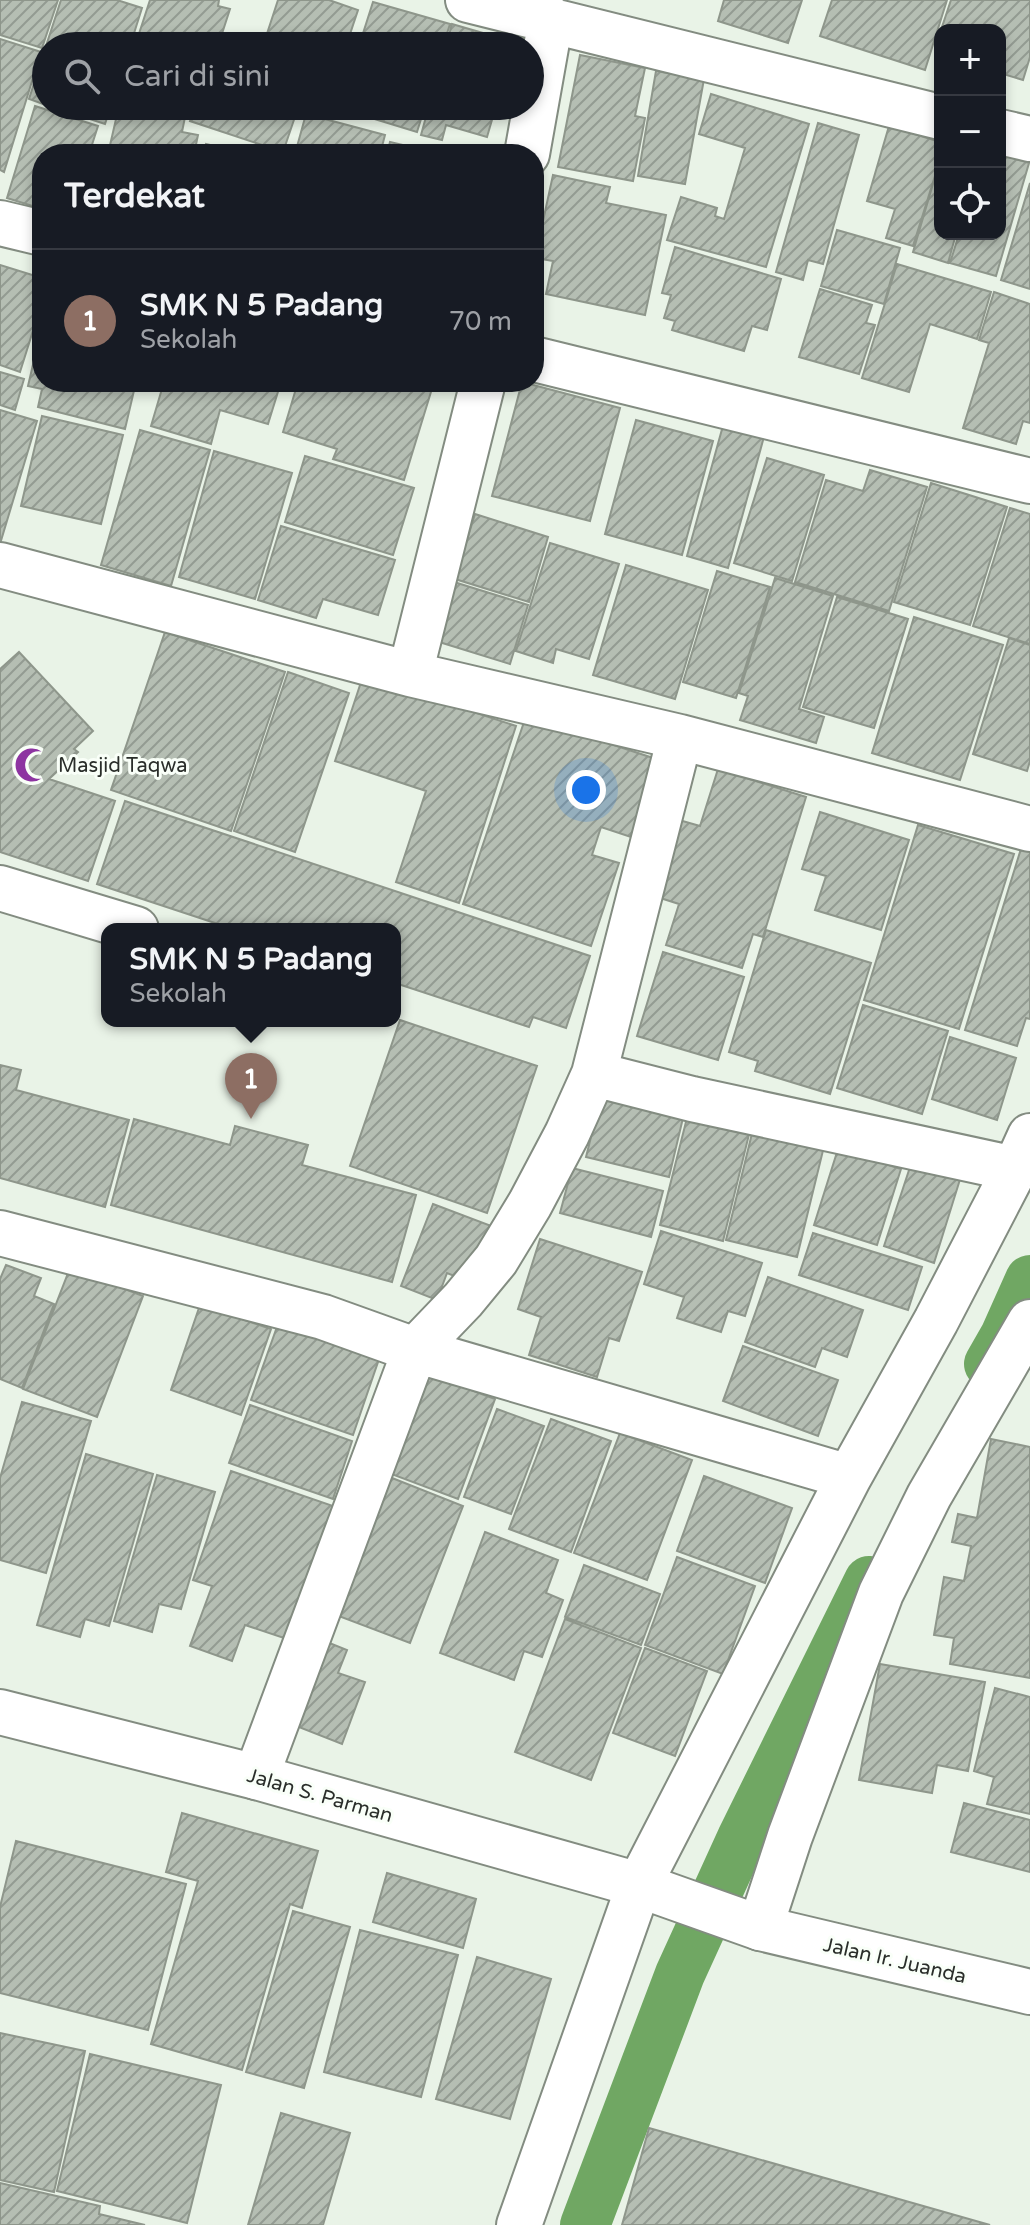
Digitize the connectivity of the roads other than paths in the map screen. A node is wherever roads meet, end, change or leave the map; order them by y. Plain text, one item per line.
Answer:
1 (468, 0) edge
2 (551, 19) junction
3 (544, 58) edge
4 (934, 115) edge
5 (533, 120) edge
6 (1006, 133) edge
7 (1030, 139) edge
8 (529, 144) edge
9 (0, 223) edge
10 (32, 231) edge
11 (544, 361) edge
12 (480, 392) edge
13 (1030, 481) edge
14 (0, 565) edge
15 (410, 674) junction
16 (680, 737) junction
17 (1030, 829) edge
18 (0, 888) edge
19 (116, 923) edge
20 (594, 1074) junction
21 (1022, 1153) edge
22 (0, 1233) edge
23 (1030, 1322) edge
24 (415, 1350) junction
25 (849, 1477) junction
26 (0, 1712) edge
27 (256, 1777) junction
28 (653, 1891) junction
29 (746, 1923) junction
30 (1030, 1992) edge
31 (519, 2225) edge

1 - 2 street
2 - 3 street
2 - 4 street
5 - 8 street
6 - 7 street
9 - 10 street
11 - 13 street
12 - 15 street
14 - 15 street
15 - 16 street
16 - 17 street
16 - 20 street
18 - 19 street
20 - 21 street
20 - 24 street
21 - 25 street
22 - 24 street
23 - 29 street
24 - 25 street
24 - 27 street
25 - 28 street
26 - 27 street, Jalan S. Parman
27 - 28 street, Jalan S. Parman
28 - 29 street, Jalan S. Parman
28 - 31 street
29 - 30 street, Jalan Ir. Juanda

